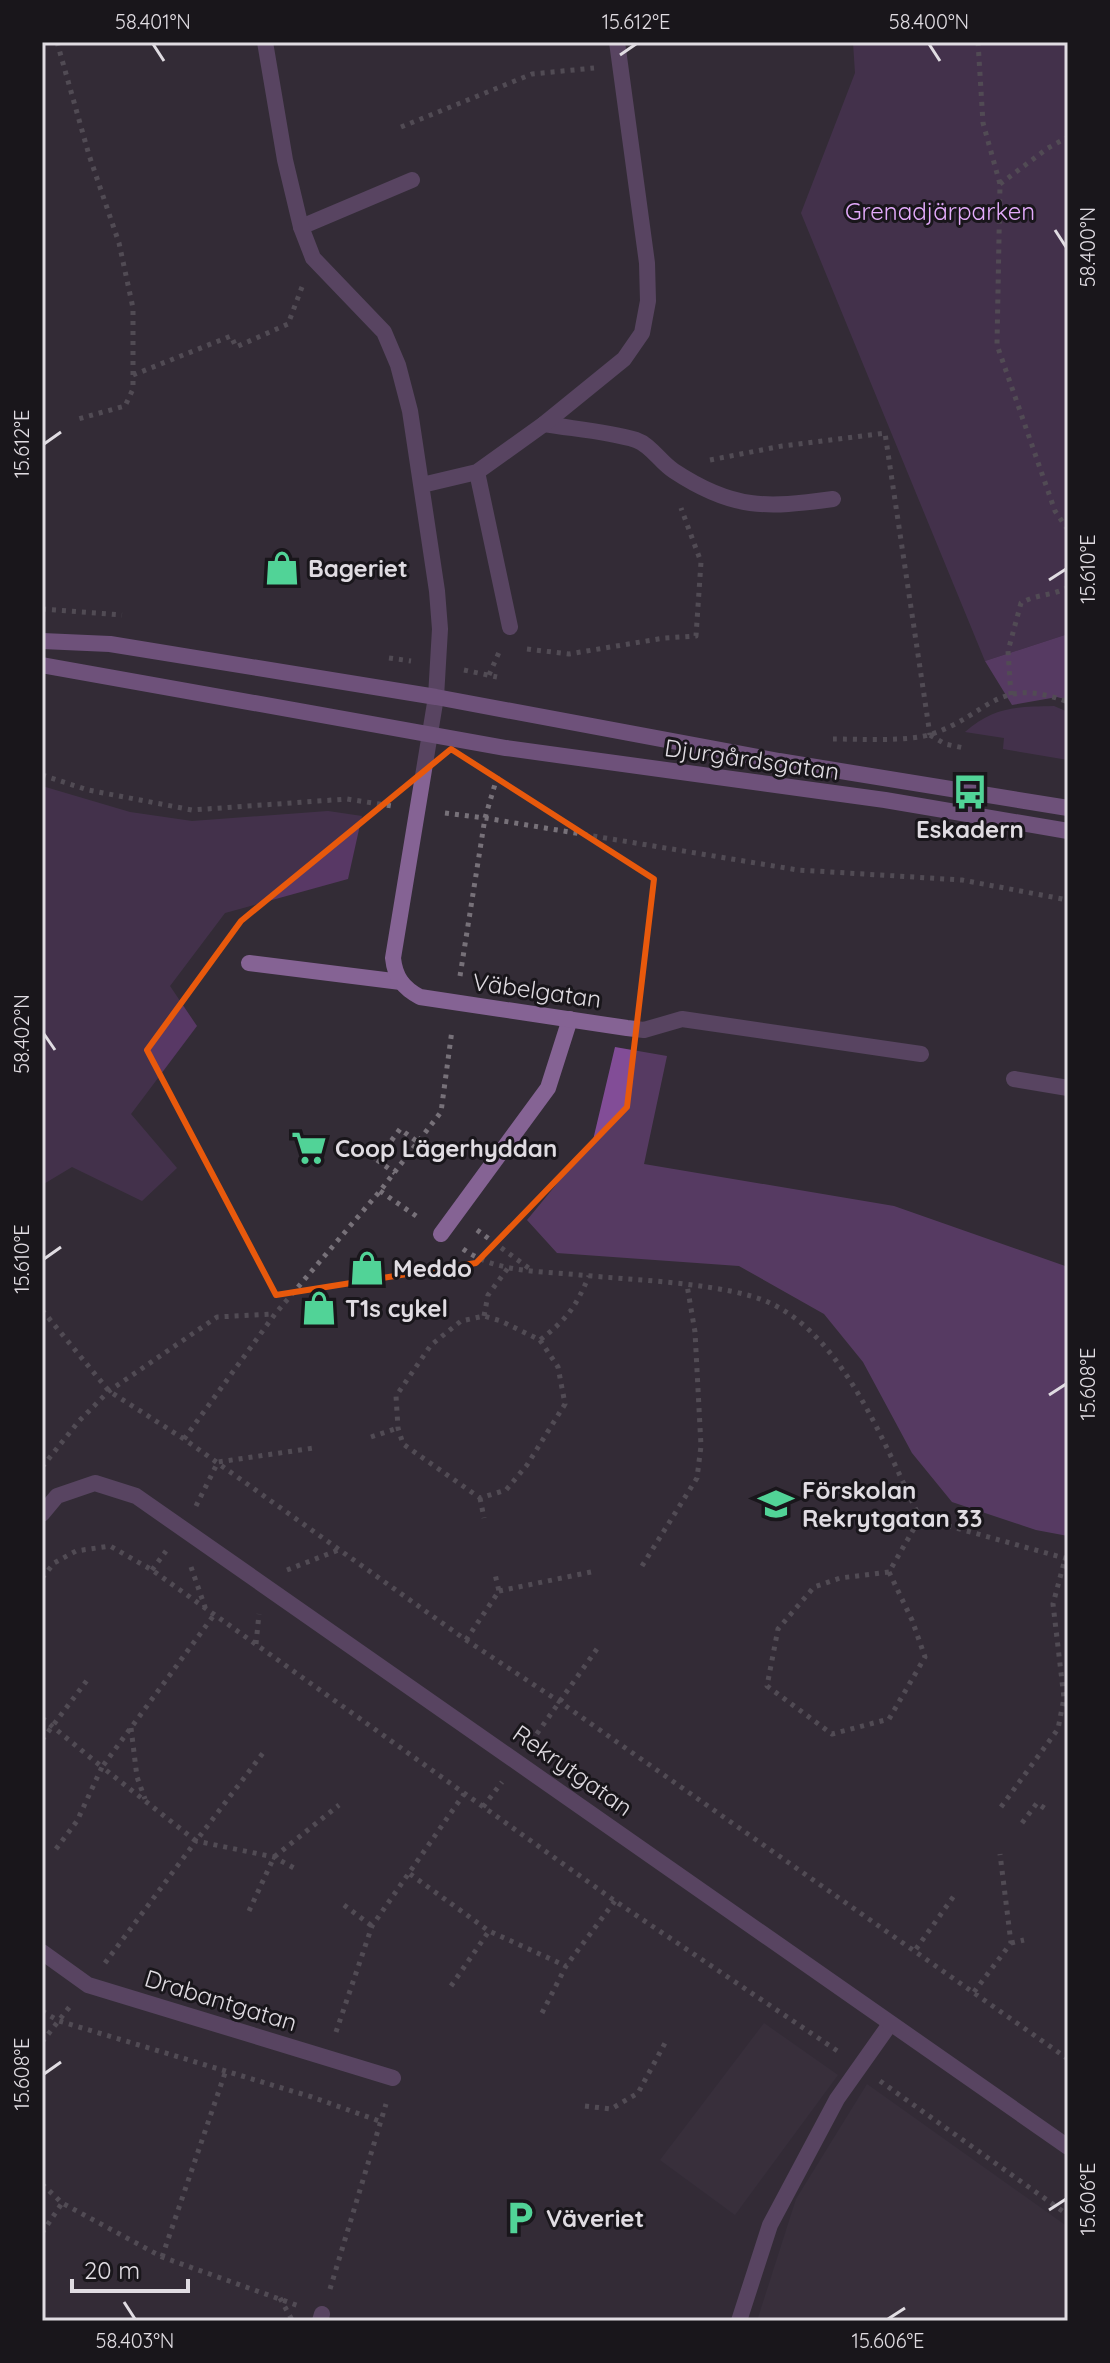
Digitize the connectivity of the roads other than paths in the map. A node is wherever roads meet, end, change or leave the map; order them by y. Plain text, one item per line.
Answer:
1 (265, 42) edge
2 (617, 42) edge
3 (412, 180) dead end
4 (301, 227) junction
5 (544, 424) junction
6 (477, 472) junction
7 (422, 485) junction
8 (833, 499) dead end
9 (510, 627) dead end
10 (42, 641) edge
11 (42, 665) edge
12 (436, 697) junction
13 (429, 734) junction
14 (1068, 808) edge
15 (1068, 831) edge
16 (249, 963) dead end
17 (401, 982) junction
18 (570, 1019) junction
19 (921, 1054) dead end
20 (1014, 1079) dead end
21 (1068, 1088) edge
22 (441, 1234) road end
23 (42, 1514) edge
24 (42, 1952) edge
25 (890, 2024) junction
26 (393, 2078) road end
27 (1068, 2147) edge
28 (739, 2321) edge

1 - 4 street
2 - 5 street
3 - 4 street
4 - 7 street
5 - 6 street
5 - 8 street
6 - 7 street
6 - 9 street
7 - 12 street
10 - 12 main road, Djurgårdsgatan
11 - 13 main road, Djurgårdsgatan
12 - 13 street
12 - 14 main road, Djurgårdsgatan
13 - 15 main road, Djurgårdsgatan
13 - 17 street
16 - 17 street, Väbelgatan
17 - 18 street, Väbelgatan
18 - 19 street, Väbelgatan
18 - 22 street
20 - 21 street
23 - 25 street, Rekrytgatan
24 - 26 street, Drabantgatan
25 - 27 street, Rekrytgatan
25 - 28 street

